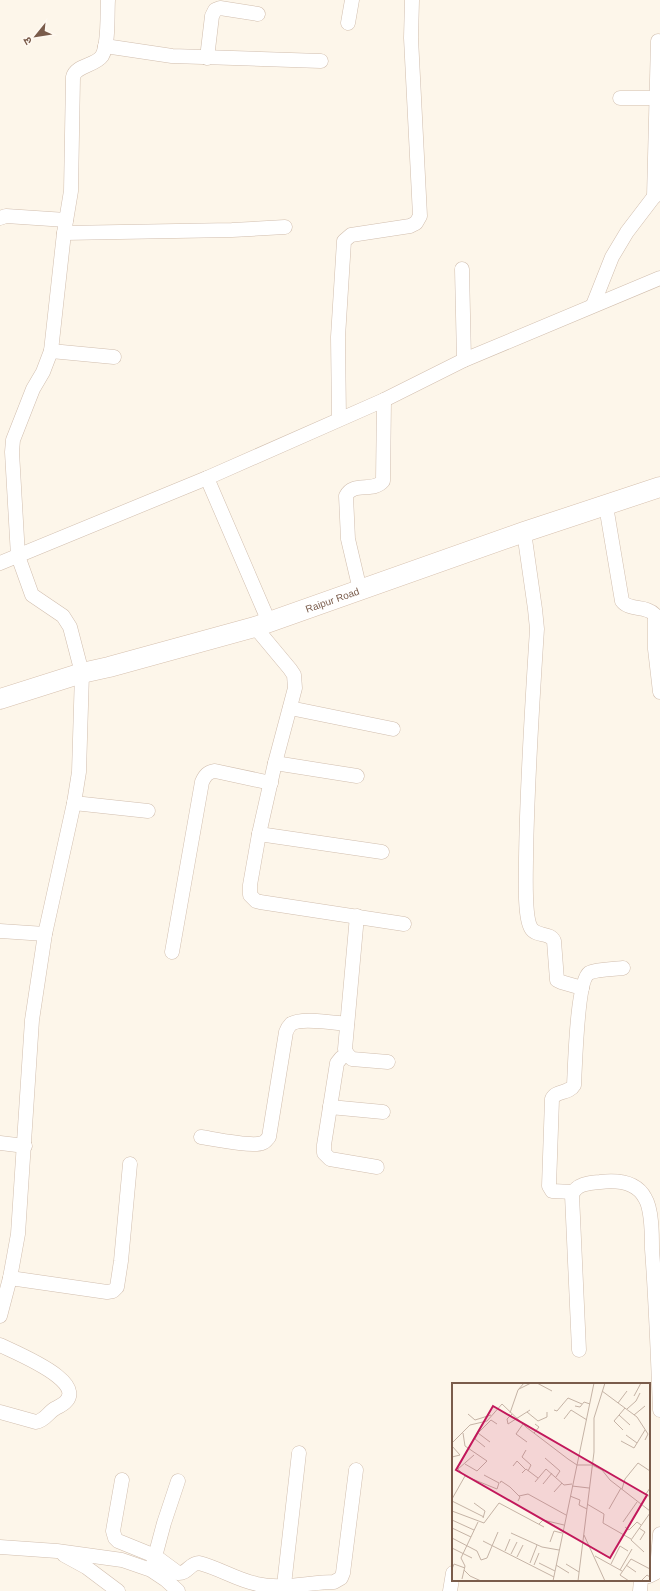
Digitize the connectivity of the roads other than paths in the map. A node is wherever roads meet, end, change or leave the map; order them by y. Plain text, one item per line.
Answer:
1 (108, 0) edge
2 (352, 0) edge
3 (412, 0) edge
4 (258, 14) dead end
5 (348, 23) dead end
6 (658, 41) dead end
7 (105, 46) junction
8 (207, 58) junction
9 (321, 61) dead end
10 (620, 98) dead end
11 (655, 98) junction
12 (657, 192) edge
13 (0, 218) edge
14 (65, 226) junction
15 (285, 227) dead end
16 (462, 269) dead end
17 (660, 278) edge
18 (593, 305) junction
19 (51, 351) junction
20 (114, 357) dead end
21 (464, 360) junction
22 (384, 400) junction
23 (339, 419) junction
24 (207, 478) junction
25 (660, 487) edge
26 (606, 506) junction
27 (524, 532) junction
28 (18, 556) junction
29 (0, 563) edge
30 (360, 590) junction
31 (262, 624) junction
32 (82, 673) junction
33 (660, 692) edge
34 (0, 699) edge
35 (290, 708) junction
36 (393, 729) dead end
37 (275, 763) junction
38 (357, 776) dead end
39 (271, 783) junction
40 (74, 803) junction
41 (148, 811) dead end
42 (259, 834) junction
43 (382, 852) dead end
44 (357, 916) junction
45 (404, 924) dead end
46 (0, 931) edge
47 (45, 934) junction
48 (172, 952) dead end
49 (623, 968) dead end
50 (582, 988) junction
51 (347, 1024) junction
52 (347, 1054) junction
53 (388, 1062) dead end
54 (330, 1107) junction
55 (383, 1112) dead end
56 (201, 1137) dead end
57 (0, 1143) edge
58 (25, 1146) junction
59 (130, 1164) dead end
60 (377, 1167) dead end
61 (573, 1192) junction
62 (10, 1278) junction
63 (0, 1316) edge
64 (0, 1345) edge
65 (579, 1350) dead end
66 (660, 1410) edge
67 (0, 1412) edge
68 (299, 1453) dead end
69 (356, 1470) dead end
70 (122, 1480) dead end
71 (178, 1481) dead end
72 (660, 1534) edge
73 (0, 1547) edge
74 (57, 1551) junction
75 (155, 1556) junction
76 (151, 1570) junction
77 (650, 1576) edge
78 (452, 1579) edge
79 (642, 1581) edge
80 (284, 1585) junction
81 (118, 1591) edge
82 (178, 1591) edge
83 (450, 1591) edge
84 (640, 1591) edge

1 - 7 street
2 - 5 street
3 - 23 street
4 - 8 street
6 - 11 street
7 - 8 street
7 - 14 street
8 - 9 street
10 - 11 street
11 - 12 street
12 - 18 street
13 - 14 street
14 - 15 street
14 - 19 street
16 - 21 street
17 - 18 street
18 - 21 street
19 - 20 street
19 - 28 street
21 - 22 street
22 - 23 street
22 - 30 street
23 - 24 street
24 - 28 street
24 - 31 street
25 - 26 main road, Raipur Road
26 - 27 main road, Raipur Road
26 - 33 street
27 - 30 main road, Raipur Road
27 - 50 street
28 - 29 street
28 - 32 street
30 - 31 main road, Raipur Road
31 - 32 main road, Raipur Road
31 - 35 street
32 - 34 main road, Raipur Road
32 - 40 street
35 - 36 street
35 - 37 street
37 - 38 street
37 - 39 street
39 - 42 street
39 - 48 street
40 - 41 street
40 - 47 street
42 - 43 street
42 - 44 street
44 - 45 street
44 - 51 street
46 - 47 street
47 - 58 street
49 - 50 street
50 - 61 street
51 - 52 street
51 - 56 street
52 - 53 street
52 - 54 street
54 - 55 street
54 - 60 street
57 - 58 street
58 - 62 street
59 - 62 street
61 - 65 street
61 - 66 street
62 - 63 street
64 - 67 street
68 - 80 street
69 - 80 street
70 - 75 street
71 - 75 street
72 - 77 street
73 - 74 street
74 - 76 street
74 - 81 street
75 - 76 street
75 - 80 street
76 - 82 street
78 - 83 street
79 - 84 street

